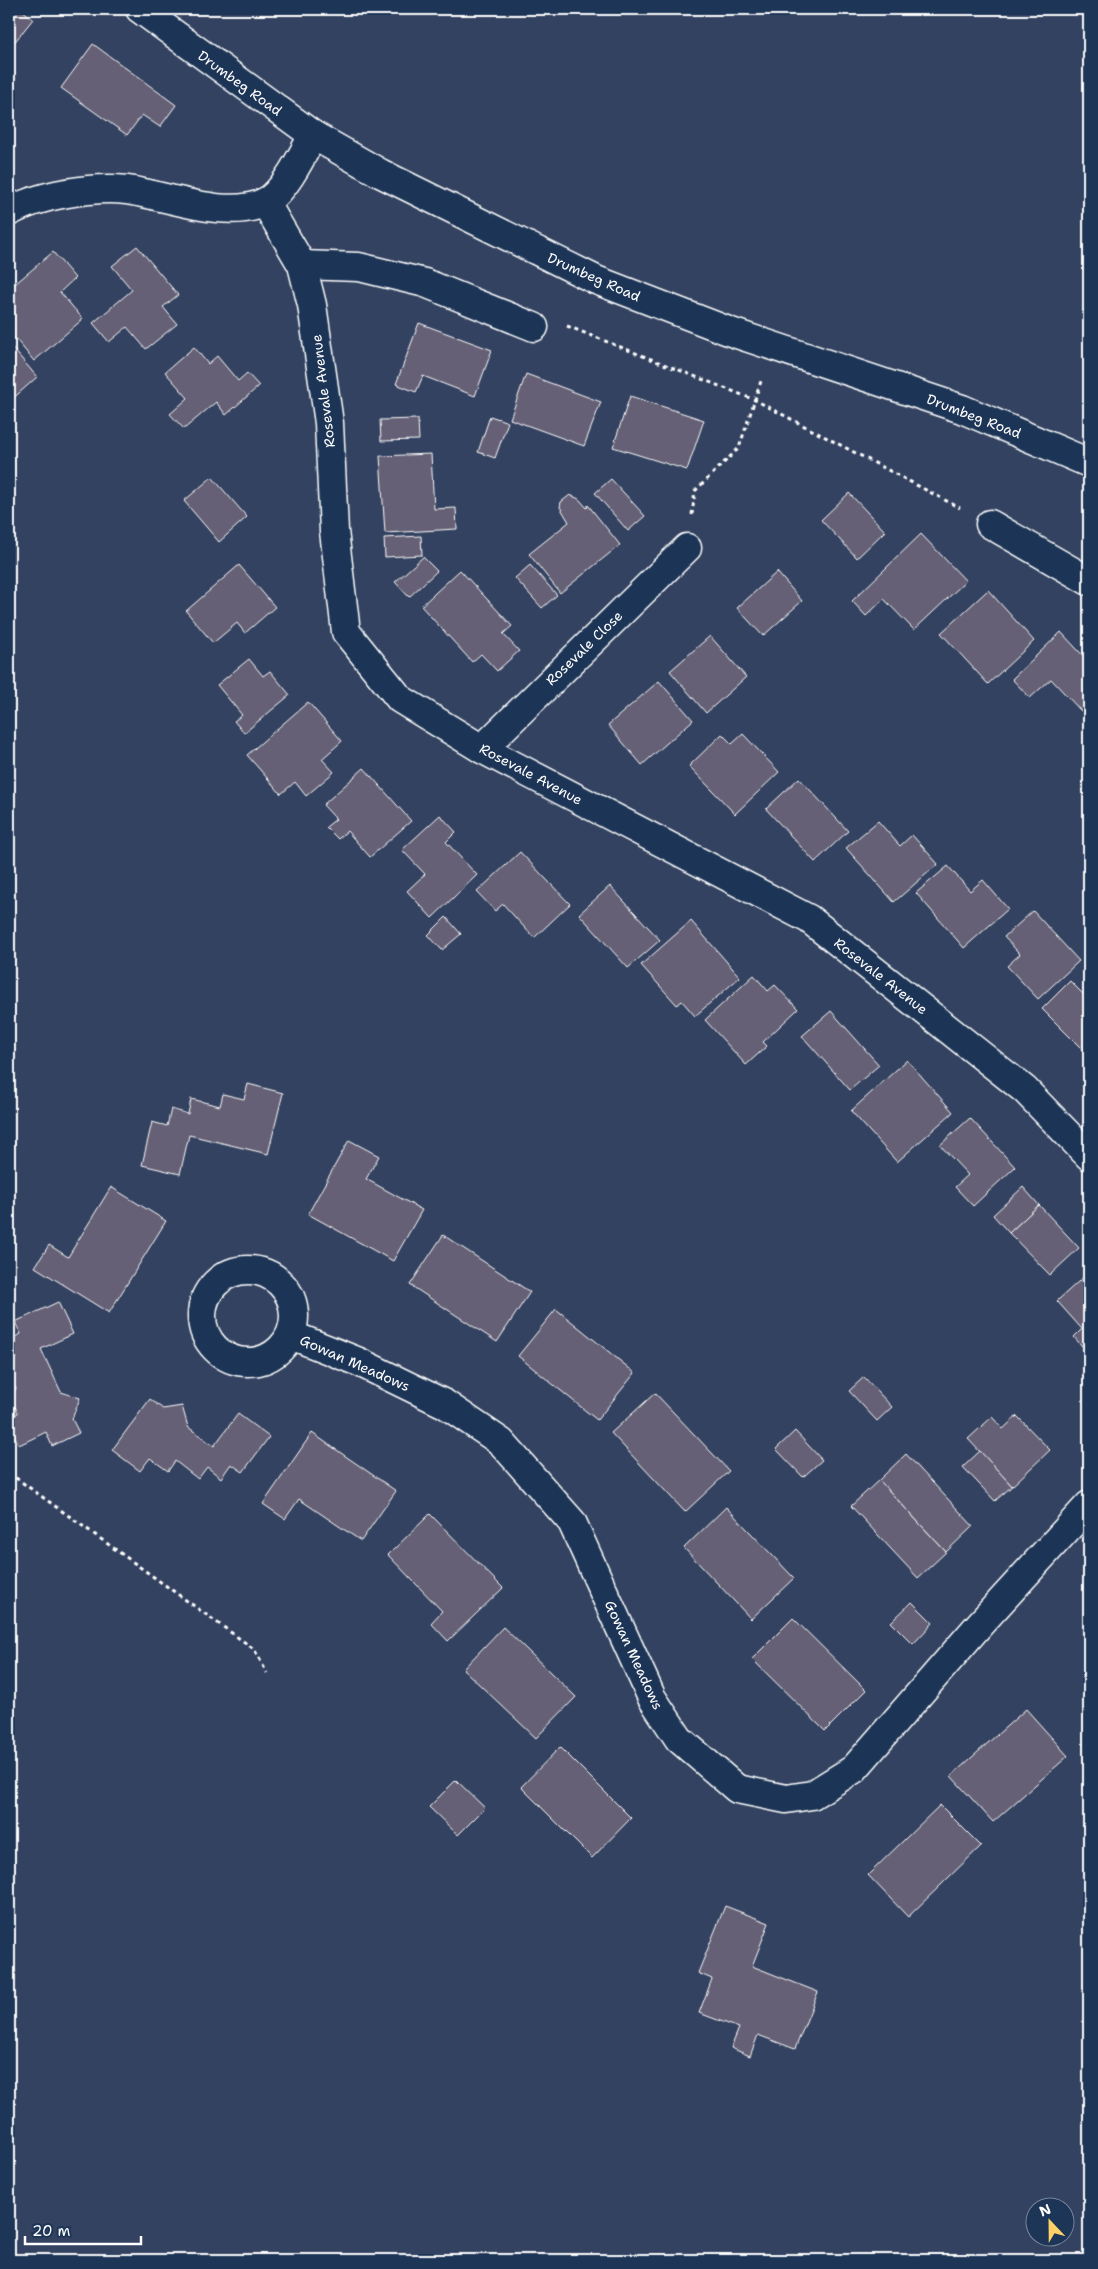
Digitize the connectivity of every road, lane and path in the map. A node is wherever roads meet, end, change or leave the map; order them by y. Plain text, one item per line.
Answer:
1 (140, 9) edge
2 (313, 135) junction
3 (265, 202) junction
4 (9, 212) edge
5 (302, 265) junction
6 (534, 327) joint
7 (755, 400) junction
8 (1089, 463) edge
9 (990, 524) joint
10 (687, 548) joint
11 (1089, 581) edge
12 (482, 749) junction
13 (1089, 1156) edge
14 (291, 1335) dead end
15 (9, 1474) edge
16 (1089, 1505) edge
17 (266, 1673) dead end

1 - 2 street, Drumbeg Road
2 - 3 street
2 - 8 street, Drumbeg Road
3 - 4 street
3 - 5 street, Rosevale Avenue
5 - 6 street
5 - 12 street, Rosevale Avenue
6 - 7 path
7 - 9 path
7 - 10 path
9 - 11 street
10 - 12 street, Rosevale Close
12 - 13 street, Rosevale Avenue
14 - 16 street, Gowan Meadows
15 - 17 path

